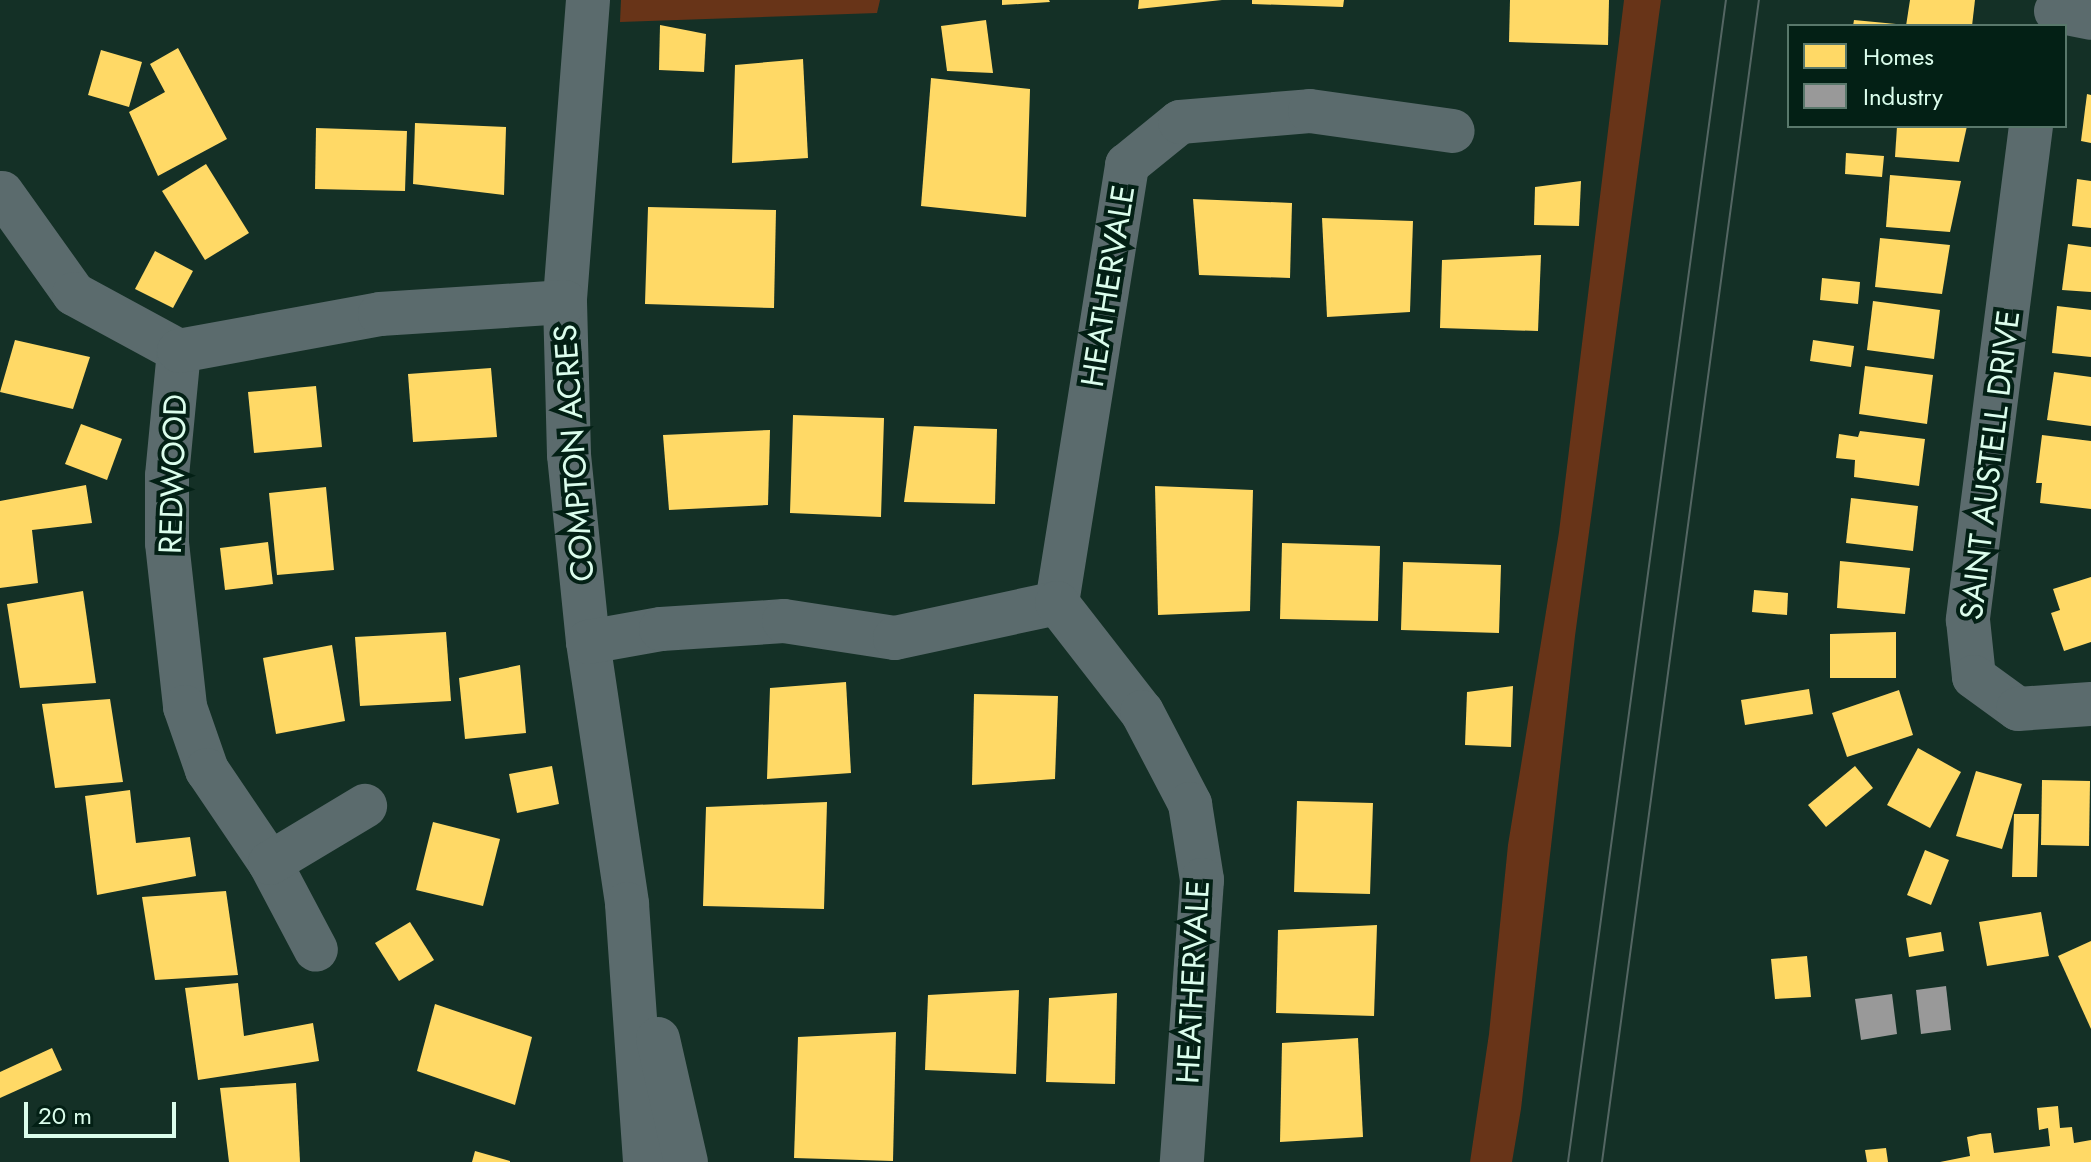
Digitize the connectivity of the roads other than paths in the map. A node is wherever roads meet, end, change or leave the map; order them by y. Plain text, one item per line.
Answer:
1 (588, 0) edge
2 (2031, 128) edge
3 (1453, 131) dead end
4 (2, 193) edge
5 (565, 302) junction
6 (179, 351) junction
7 (1057, 603) junction
8 (588, 642) junction
9 (2091, 704) edge
10 (365, 806) dead end
11 (270, 863) junction
12 (627, 904) junction
13 (316, 950) dead end
14 (645, 1162) edge
15 (686, 1162) edge
16 (1182, 1162) edge

1 - 5 street, COMPTON ACRES
2 - 9 street, SAINT AUSTELL DRIVE
3 - 7 street, HEATHERVALE
4 - 6 street
5 - 6 street, REDWOOD
5 - 8 street, COMPTON ACRES
6 - 11 street, REDWOOD
7 - 8 street
7 - 16 street, HEATHERVALE
8 - 12 street, COMPTON ACRES
10 - 11 street
11 - 13 street, REDWOOD
12 - 14 street, COMPTON ACRES
12 - 15 street, COMPTON ACRES

